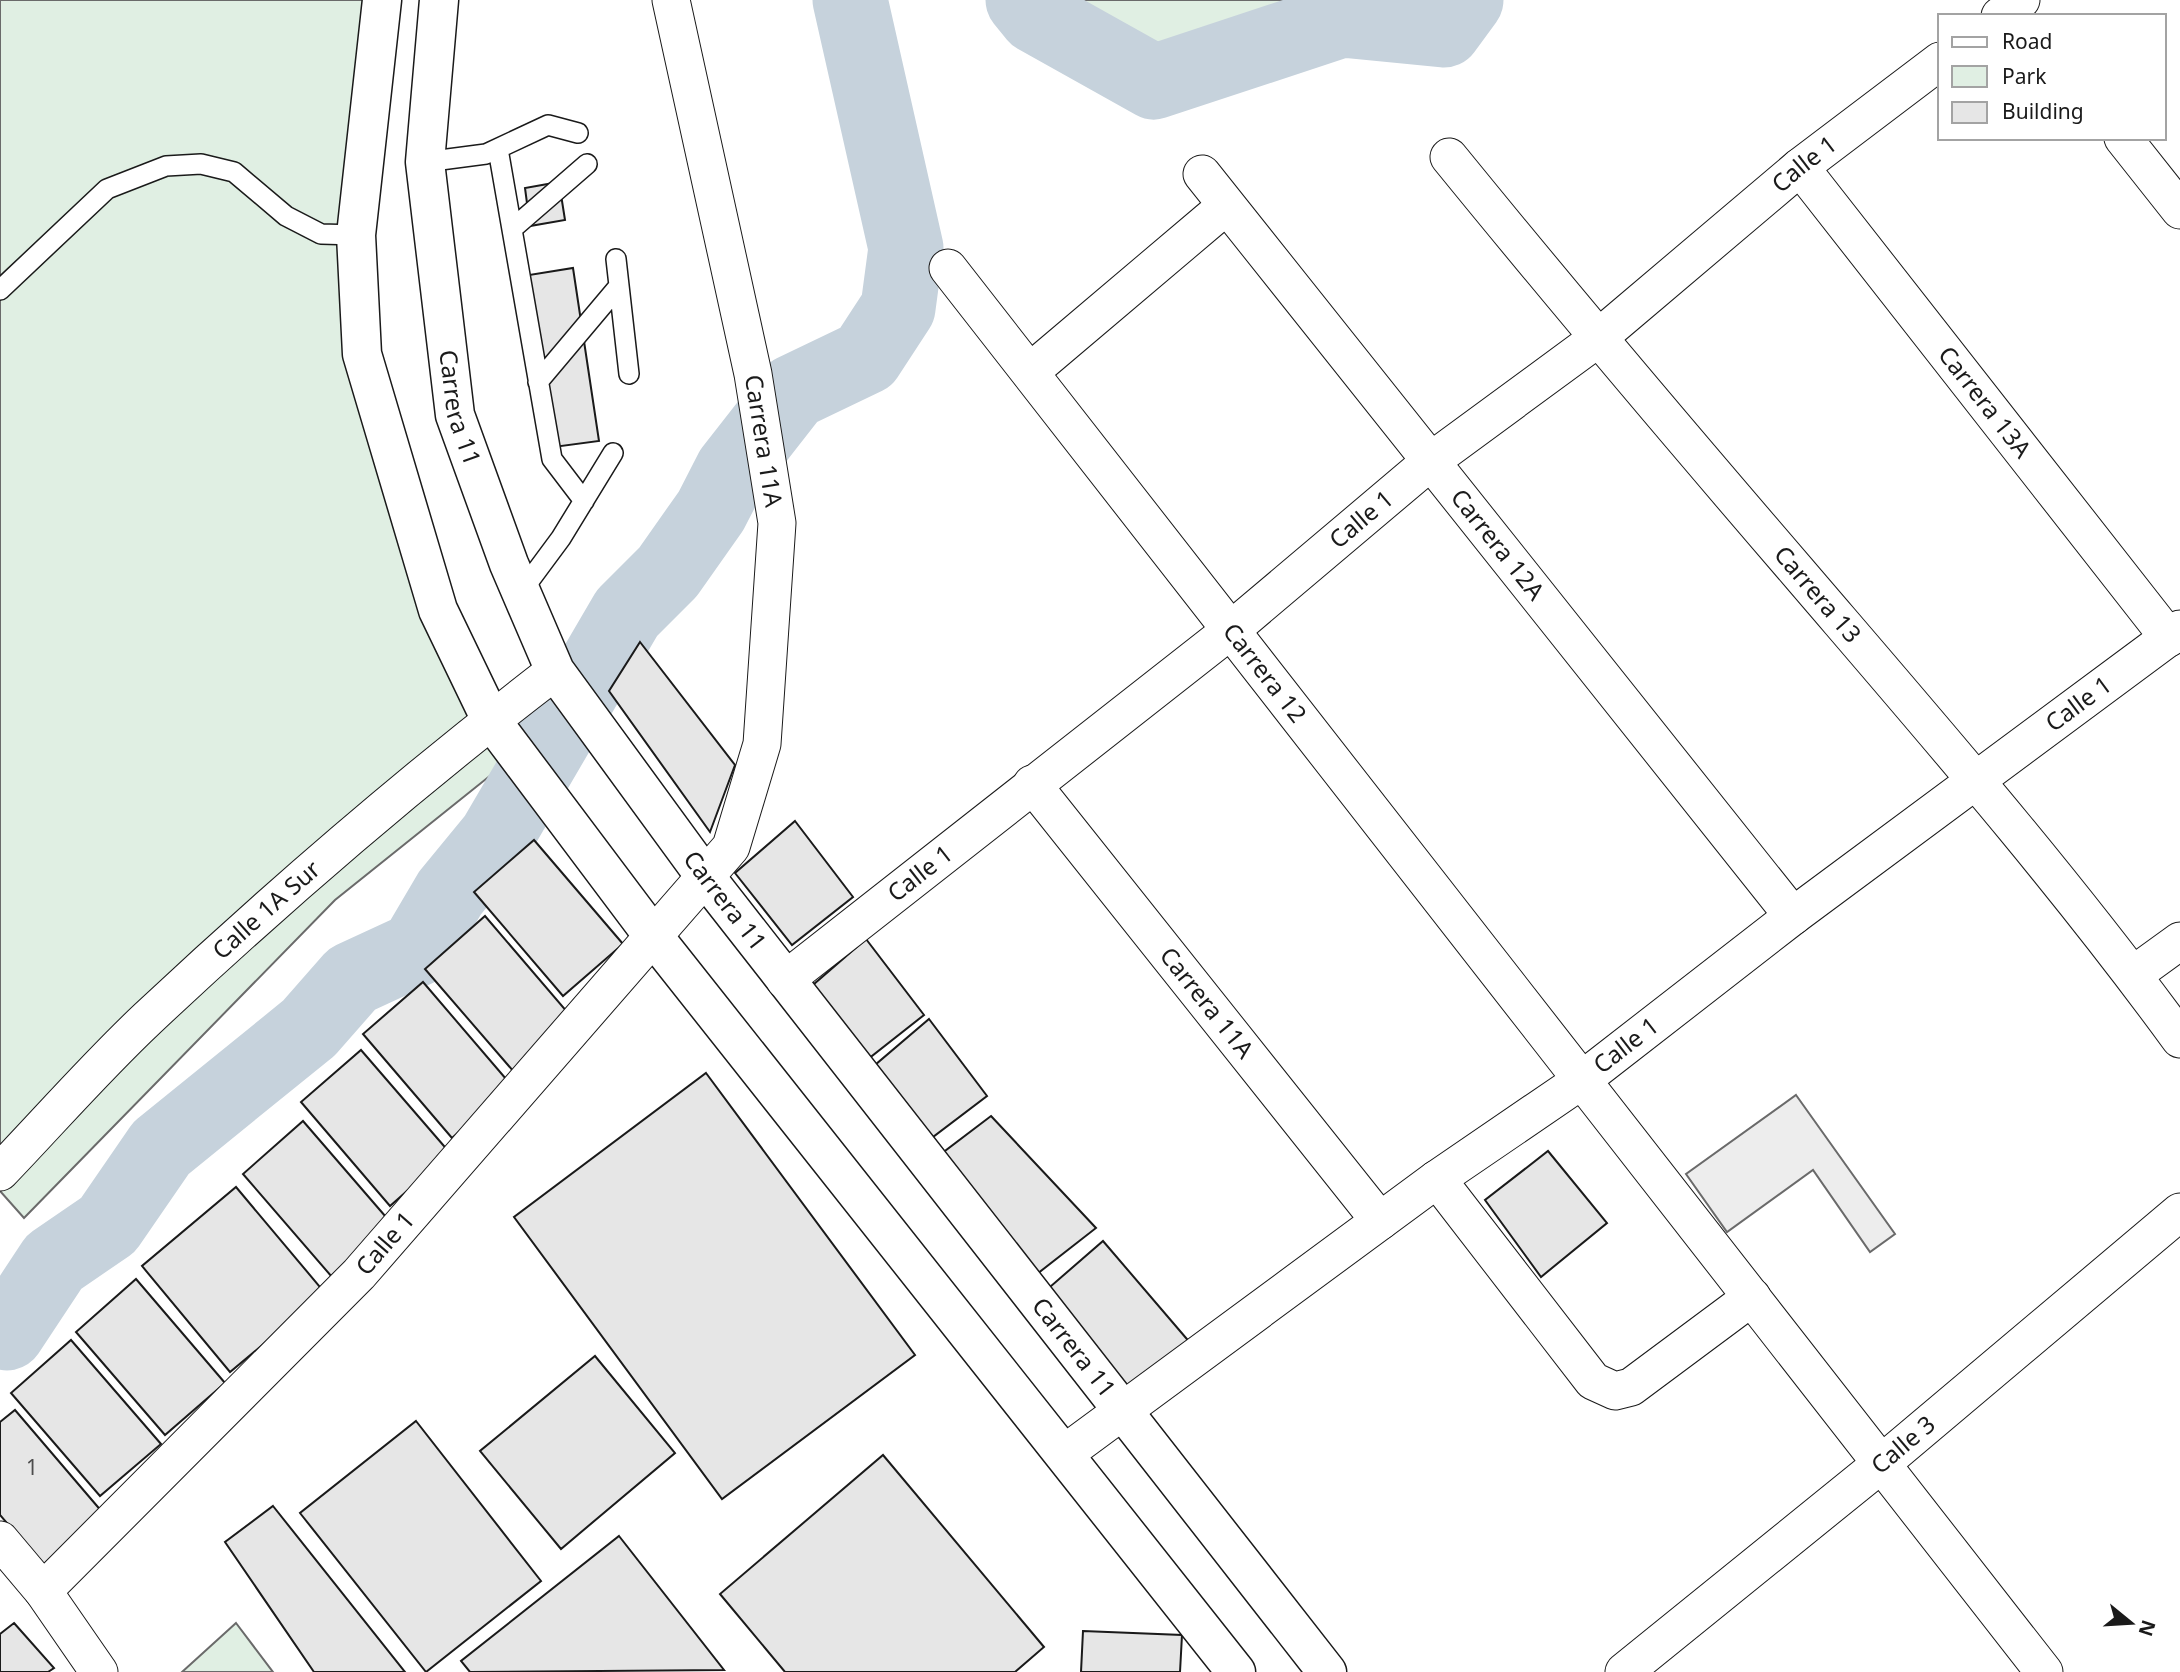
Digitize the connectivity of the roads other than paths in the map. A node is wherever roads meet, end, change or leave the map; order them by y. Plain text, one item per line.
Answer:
1 (382, 0) edge
2 (439, 0) edge
3 (671, 0) edge
4 (1938, 63) edge
5 (579, 133) dead end
6 (2125, 140) edge
7 (498, 149) junction
8 (1449, 157) dead end
9 (425, 162) junction
10 (587, 164) dead end
11 (1800, 167) junction
12 (1202, 174) dead end
13 (1226, 206) junction
14 (2180, 211) edge
15 (512, 229) junction
16 (356, 235) junction
17 (615, 259) dead end
18 (948, 268) dead end
19 (618, 287) junction
20 (0, 290) edge
21 (1597, 339) junction
22 (1030, 372) junction
23 (629, 374) dead end
24 (538, 382) junction
25 (613, 453) dead end
26 (1431, 461) junction
27 (584, 501) junction
28 (521, 593) junction
29 (1231, 630) junction
30 (2174, 634) edge
31 (557, 675) junction
32 (491, 720) junction
33 (1976, 780) junction
34 (1032, 784) junction
35 (704, 875) junction
36 (1793, 916) junction
37 (654, 936) junction
38 (2180, 941) edge
39 (2133, 975) junction
40 (785, 980) junction
41 (2180, 1039) edge
42 (1582, 1080) junction
43 (0, 1172) edge
44 (1437, 1179) junction
45 (2180, 1212) edge
46 (1380, 1221) junction
47 (1752, 1297) junction
48 (1123, 1411) junction
49 (1064, 1454) junction
50 (1881, 1464) junction
51 (0, 1540) edge
52 (43, 1591) junction
53 (99, 1672) edge
54 (1236, 1672) edge
55 (1327, 1672) edge
56 (1624, 1672) edge
57 (2043, 1672) edge

1 - 16 main road
2 - 9 main road, Carrera 11
3 - 35 street, Carrera 11A
4 - 11 street, Calle 1
5 - 7 lane
6 - 14 street
7 - 9 lane
7 - 15 lane
8 - 21 street, Carrera 13
9 - 28 main road, Carrera 11
10 - 15 lane
11 - 21 street, Calle 1
11 - 30 street, Carrera 13A
12 - 13 street, Carrera 12A
13 - 22 street
13 - 26 street, Carrera 12A
15 - 24 lane
16 - 20 lane
16 - 32 main road
17 - 19 lane
18 - 22 street, Carrera 12
19 - 23 lane
19 - 24 lane
21 - 26 street, Calle 1
21 - 33 street, Carrera 13
22 - 29 street, Carrera 12
24 - 27 lane
25 - 27 lane
26 - 29 street, Calle 1
26 - 36 street, Carrera 12A
27 - 28 lane
28 - 31 main road, Carrera 11
29 - 34 street, Calle 1
29 - 42 street, Carrera 12
30 - 33 street, Calle 1
31 - 32 street, Calle 1A Sur
31 - 35 main road, Carrera 11
32 - 37 main road
32 - 43 street, Calle 1A Sur
33 - 36 street, Calle 1
33 - 39 street, Carrera 13
34 - 40 street, Calle 1
34 - 46 street, Carrera 11A
35 - 37 street, Calle 1
35 - 40 main road, Carrera 11
36 - 42 street, Calle 1
37 - 49 main road
37 - 52 street, Calle 1
38 - 39 street
39 - 41 street, Carrera 13
40 - 48 main road, Carrera 11
42 - 44 street, Calle 1
42 - 47 street, Carrera 12
44 - 46 street, Calle 1
44 - 47 street
45 - 50 street, Calle 3
46 - 48 street, Calle 1
47 - 50 street, Carrera 12
48 - 49 street, Calle 1
48 - 55 main road, Carrera 11
49 - 54 main road
50 - 56 street, Calle 3
50 - 57 street, Carrera 12
51 - 52 street
52 - 53 street

